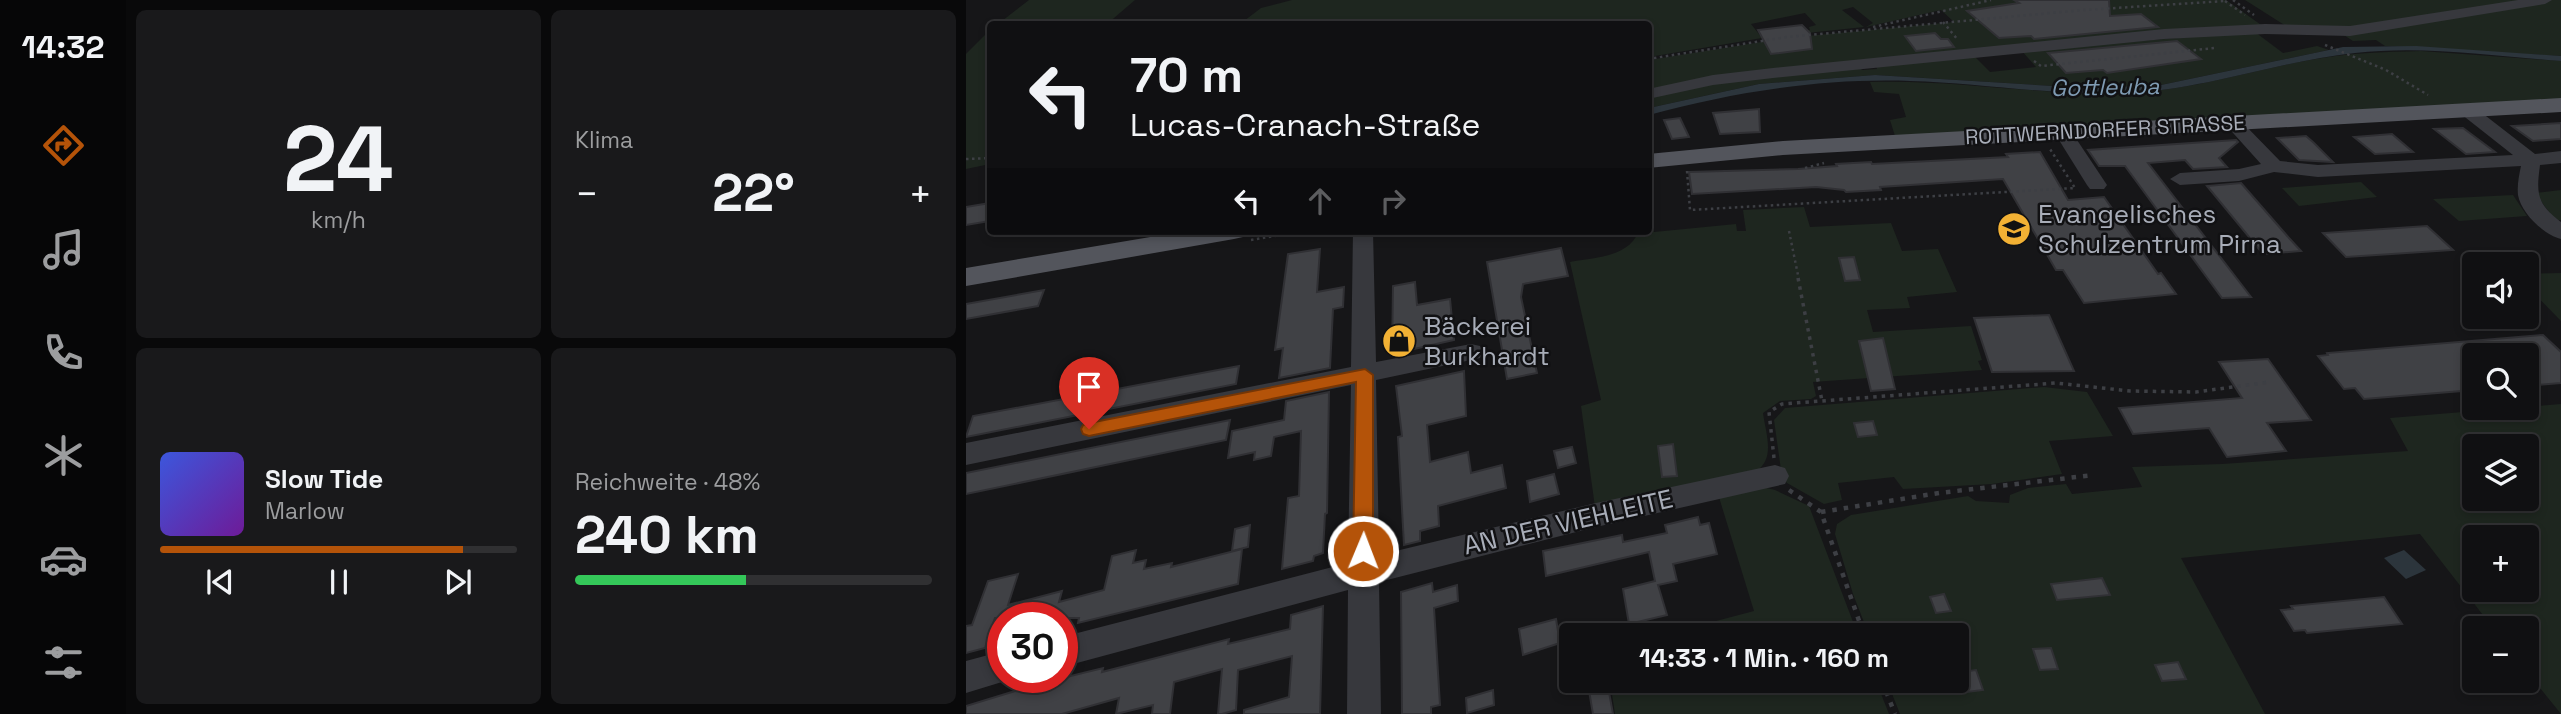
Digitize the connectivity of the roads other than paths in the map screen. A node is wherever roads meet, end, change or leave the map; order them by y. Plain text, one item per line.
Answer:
1 (2546, 0) edge
2 (1652, 93) edge
3 (2559, 106) edge
4 (2459, 111) junction
5 (2234, 124) junction
6 (2054, 136) junction
7 (2561, 158) edge
8 (2531, 160) junction
9 (1652, 161) edge
10 (2274, 166) junction
11 (2180, 179) dead end
12 (2097, 186) dead end
13 (2561, 233) edge
14 (1211, 235) edge
15 (1363, 235) edge
16 (966, 277) edge
17 (1471, 352) dead end
18 (1365, 375) junction
19 (966, 454) edge
20 (1775, 476) road end
21 (1363, 572) junction
22 (1078, 648) edge
23 (987, 671) edge
24 (966, 677) edge
25 (1364, 714) edge

1 - 2 street
3 - 4 main road, ROTTWERNDORFER STRASSE
4 - 5 main road, ROTTWERNDORFER STRASSE
4 - 8 street
5 - 6 main road, ROTTWERNDORFER STRASSE
5 - 10 street
6 - 9 main road, ROTTWERNDORFER STRASSE
6 - 12 street
7 - 8 street
8 - 10 street
8 - 13 street
10 - 11 street
14 - 16 main road
15 - 18 street
17 - 18 street
18 - 19 street
18 - 21 street
20 - 21 street, AN DER VIEHLEITE
21 - 22 street, AN DER VIEHLEITE
21 - 25 street
23 - 24 street

